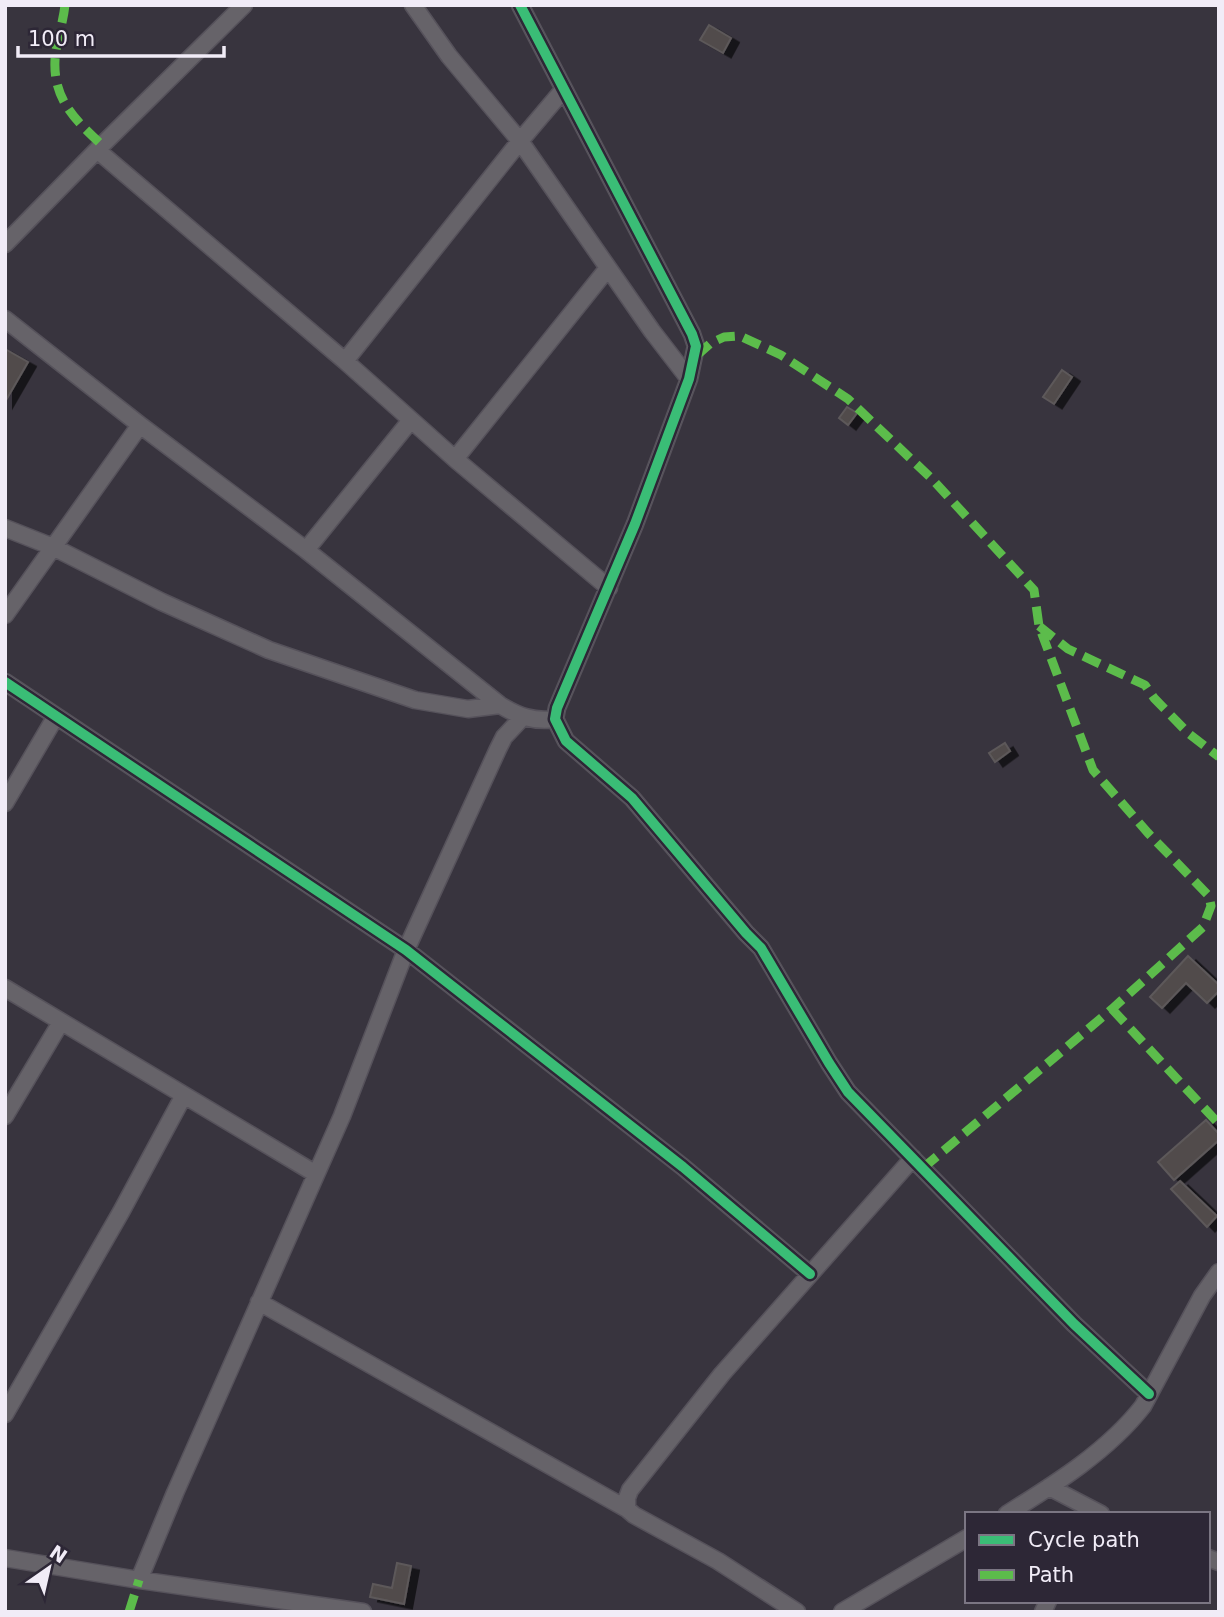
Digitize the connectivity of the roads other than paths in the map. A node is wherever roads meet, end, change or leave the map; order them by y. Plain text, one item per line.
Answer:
1 (244, 5) edge
2 (413, 5) edge
3 (520, 5) edge
4 (564, 89) junction
5 (520, 141) junction
6 (97, 150) junction
7 (5, 244) edge
8 (608, 268) junction
9 (5, 319) edge
10 (345, 361) junction
11 (689, 379) junction
12 (411, 420) junction
13 (140, 425) junction
14 (455, 459) junction
15 (5, 528) edge
16 (53, 547) junction
17 (306, 550) junction
18 (609, 588) junction
19 (5, 615) edge
20 (5, 682) edge
21 (500, 705) junction
22 (56, 716) junction
23 (522, 718) junction
24 (555, 719) junction
25 (5, 803) edge
26 (406, 950) junction
27 (5, 988) edge
28 (61, 1021) junction
29 (184, 1095) junction
30 (5, 1116) edge
31 (913, 1157) junction
32 (316, 1174) junction
33 (1219, 1272) edge
34 (810, 1274) junction
35 (259, 1302) junction
36 (1149, 1394) junction
37 (5, 1415) edge
38 (1049, 1487) junction
39 (1066, 1496) junction
40 (627, 1509) junction
41 (1010, 1512) edge
42 (1074, 1512) edge
43 (1097, 1512) edge
44 (965, 1539) edge
45 (5, 1558) edge
46 (139, 1580) junction
47 (363, 1612) edge
48 (797, 1612) edge
49 (842, 1612) edge

1 - 6 street
2 - 5 street
3 - 4 street
4 - 5 street
4 - 11 street
5 - 8 street
5 - 10 street
6 - 7 street
6 - 10 street
8 - 11 street
8 - 14 street
9 - 13 street
10 - 12 street
11 - 18 street
12 - 14 street
12 - 17 street
13 - 16 street
13 - 17 street
14 - 18 street
15 - 16 street
16 - 19 street
16 - 21 street
17 - 21 street
18 - 24 street
20 - 22 street
21 - 23 street
22 - 25 street
22 - 26 street
23 - 24 street
23 - 26 street
24 - 31 street
26 - 32 street
26 - 34 street
27 - 28 street
28 - 29 street
28 - 30 street
29 - 32 street
29 - 37 street
31 - 34 street
31 - 36 street
32 - 35 street
33 - 36 street
34 - 40 street
35 - 40 street
35 - 46 street
36 - 38 street
38 - 39 street
38 - 41 street
39 - 42 street
39 - 43 street
40 - 48 street
44 - 49 street
45 - 46 street
46 - 47 street

